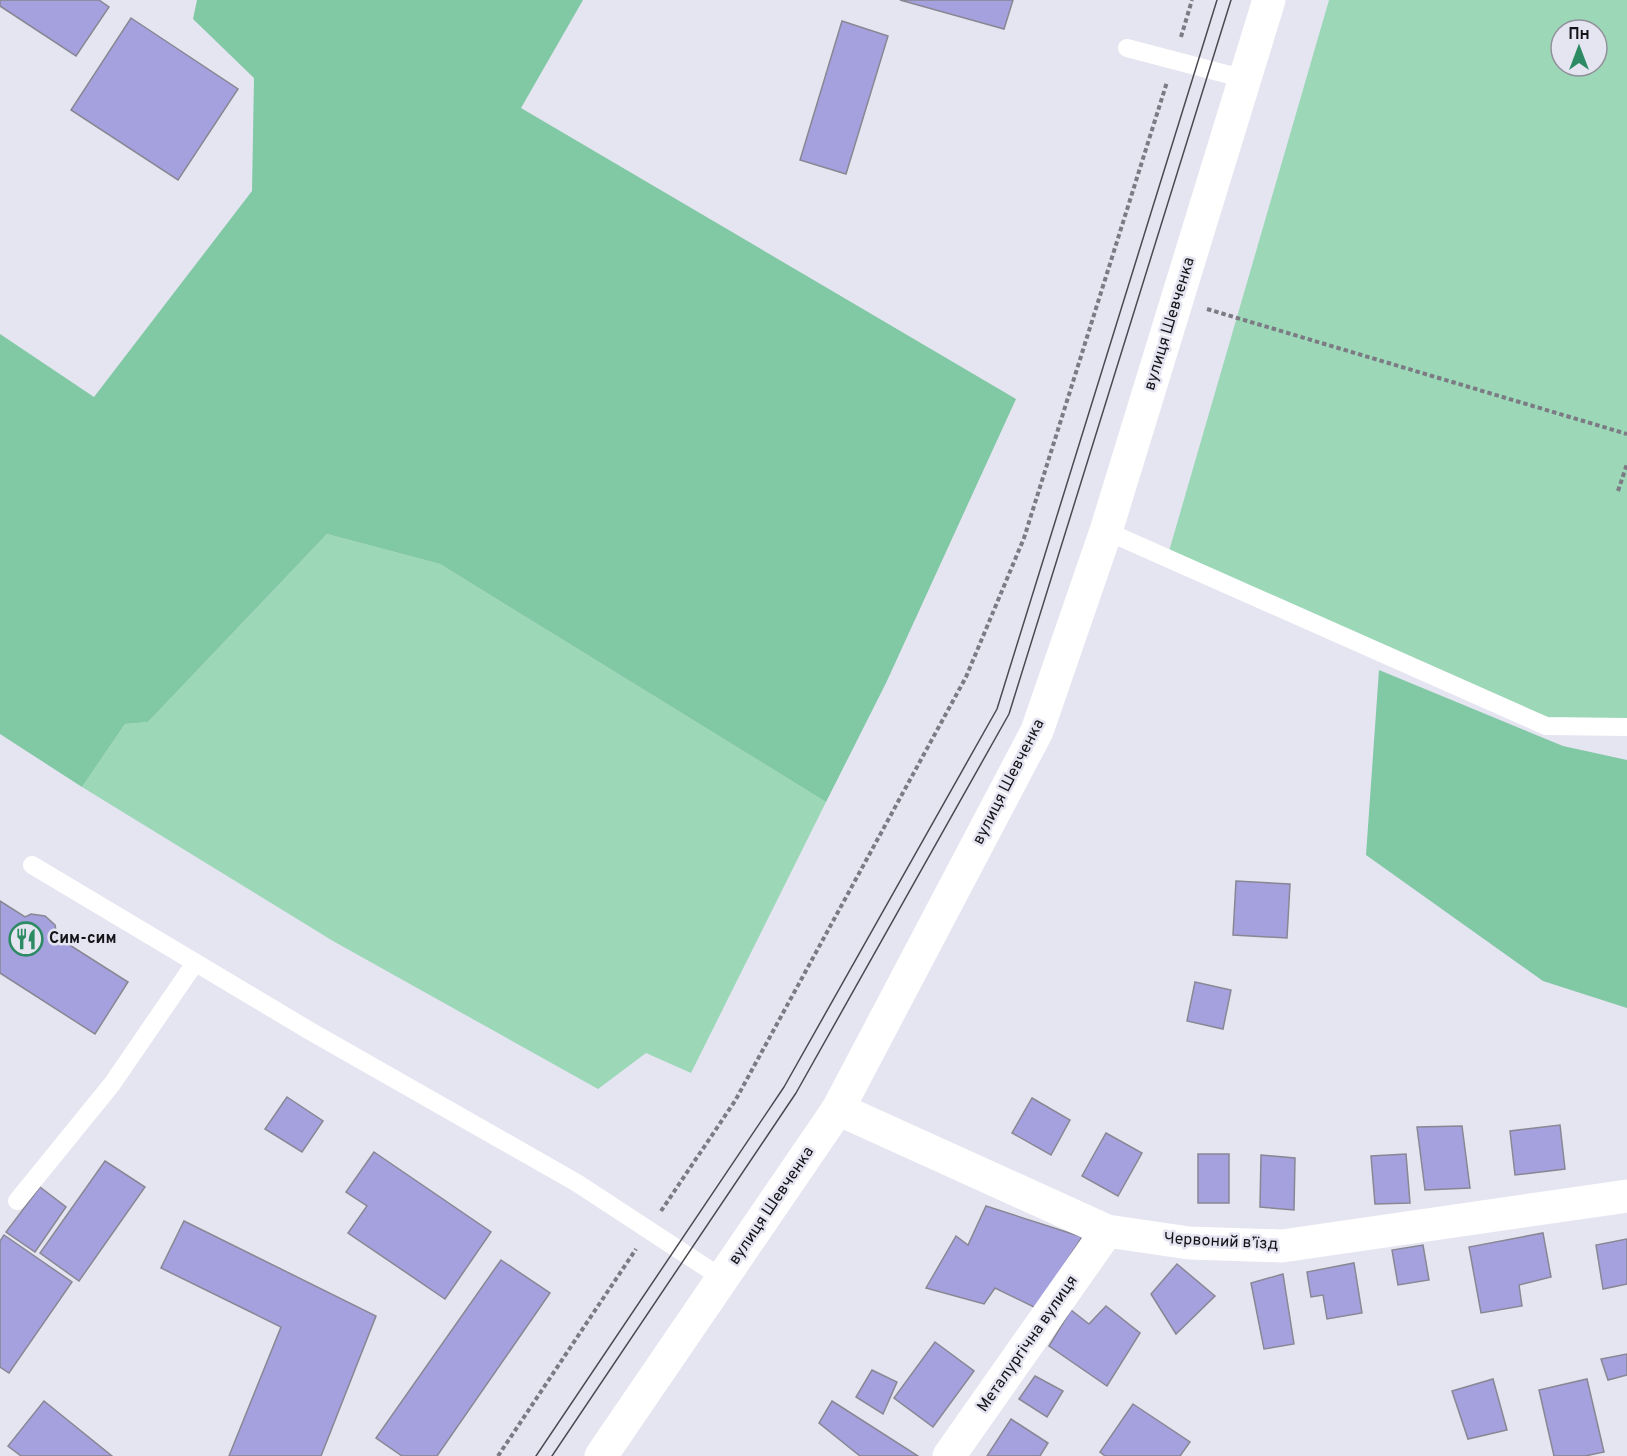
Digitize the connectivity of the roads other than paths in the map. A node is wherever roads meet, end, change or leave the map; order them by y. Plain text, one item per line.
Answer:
1 (1269, 0) edge
2 (1127, 48) dead end
3 (1245, 79) junction
4 (1106, 531) junction
5 (1627, 727) edge
6 (32, 864) dead end
7 (195, 963) junction
8 (838, 1109) junction
9 (1627, 1196) edge
10 (17, 1201) dead end
11 (1107, 1231) junction
12 (722, 1278) junction
13 (601, 1456) edge
14 (949, 1456) edge

1 - 3 main road, вулиця Шевченка
2 - 3 lane
3 - 4 main road, вулиця Шевченка
4 - 5 lane
4 - 8 main road, вулиця Шевченка
6 - 7 lane
7 - 10 lane
7 - 12 lane
8 - 11 main road, Червоний в’їзд
8 - 12 main road, вулиця Шевченка
9 - 11 main road, Червоний в’їзд
11 - 14 main road, Металургічна вулиця
12 - 13 main road, вулиця Шевченка

